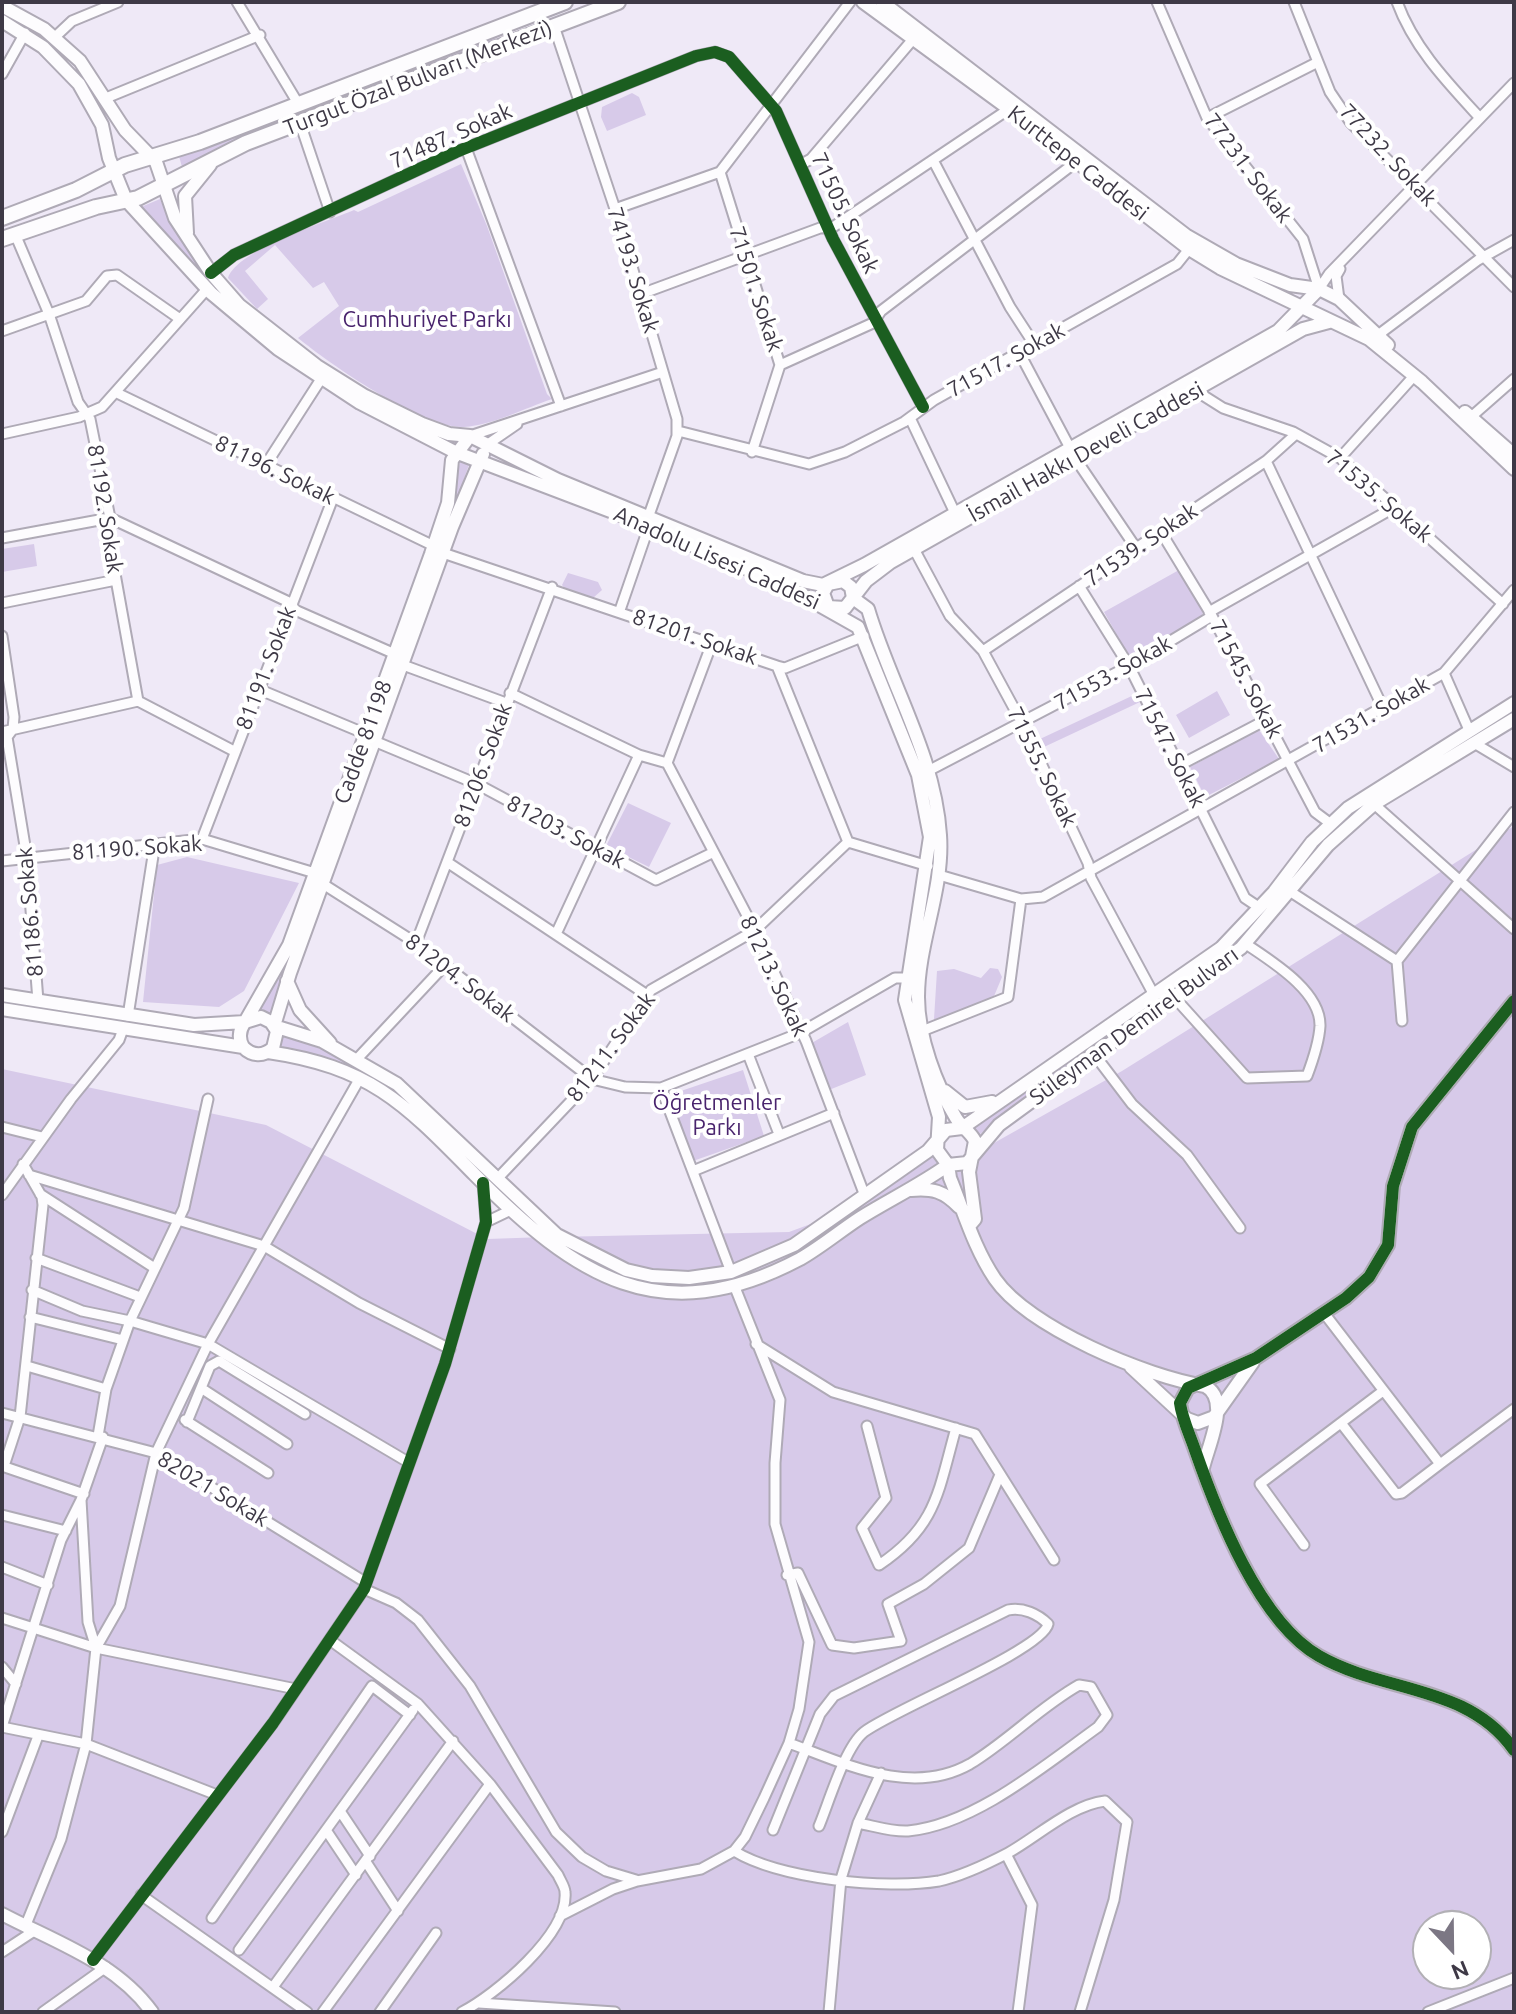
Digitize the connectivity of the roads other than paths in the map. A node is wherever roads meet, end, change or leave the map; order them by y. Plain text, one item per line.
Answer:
1 (118, 2) edge
2 (237, 2) edge
3 (565, 2) edge
4 (618, 2) edge
5 (850, 2) edge
6 (863, 2) edge
7 (882, 2) edge
8 (1157, 2) edge
9 (1294, 2) edge
10 (1397, 2) edge
11 (2, 6) edge
12 (2, 21) edge
13 (554, 26) junction
14 (25, 33) junction
15 (260, 35) junction
16 (55, 37) junction
17 (914, 38) junction
18 (715, 52) joint
19 (1318, 62) junction
20 (2, 74) edge
21 (1514, 83) edge
22 (106, 98) junction
23 (581, 104) junction
24 (772, 104) junction
25 (299, 105) junction
26 (1009, 109) junction
27 (1207, 118) junction
28 (1480, 118) junction
29 (300, 123) junction
30 (466, 148) junction
31 (149, 156) junction
32 (219, 156) junction
33 (934, 162) junction
34 (1076, 162) junction
35 (800, 165) junction
36 (114, 170) junction
37 (720, 172) junction
38 (1415, 184) junction
39 (162, 187) junction
40 (126, 200) junction
41 (615, 209) junction
42 (330, 212) junction
43 (2, 218) edge
44 (828, 227) junction
45 (8, 236) edge
46 (1514, 240) edge
47 (976, 241) junction
48 (188, 244) junction
49 (1189, 249) junction
50 (746, 256) junction
51 (1483, 257) junction
52 (1344, 262) junction
53 (211, 273) junction
54 (1514, 287) edge
55 (207, 289) junction
56 (1319, 289) junction
57 (641, 294) junction
58 (1339, 299) junction
59 (1303, 308) junction
60 (49, 314) junction
61 (180, 319) junction
62 (876, 319) junction
63 (1329, 322) junction
64 (2, 331) edge
65 (1381, 338) junction
66 (1034, 344) junction
67 (1019, 352) junction
68 (780, 365) junction
69 (663, 372) junction
70 (1414, 376) junction
71 (321, 379) junction
72 (1514, 379) edge
73 (1200, 388) junction
74 (117, 393) junction
75 (561, 406) junction
76 (923, 407) junction
77 (87, 414) junction
78 (1471, 417) junction
79 (910, 418) junction
80 (523, 420) junction
81 (678, 431) junction
82 (2, 434) edge
83 (1296, 434) junction
84 (470, 436) junction
85 (488, 444) junction
86 (455, 452) junction
87 (752, 452) junction
88 (1073, 453) junction
89 (1514, 455) edge
90 (1340, 458) junction
91 (479, 459) junction
92 (1266, 461) junction
93 (265, 466) junction
94 (1514, 469) edge
95 (333, 498) junction
96 (1395, 507) junction
97 (955, 513) junction
98 (110, 518) junction
99 (649, 521) junction
100 (1161, 532) junction
101 (2, 538) edge
102 (1136, 548) junction
103 (439, 549) junction
104 (914, 549) junction
105 (1310, 552) junction
106 (116, 580) junction
107 (833, 581) junction
108 (1079, 586) junction
109 (552, 587) junction
110 (1514, 590) edge
111 (853, 598) junction
112 (2, 603) edge
113 (291, 603) junction
114 (1503, 604) junction
115 (828, 607) junction
116 (620, 610) junction
117 (1210, 614) junction
118 (2, 636) edge
119 (864, 636) junction
120 (712, 643) junction
121 (983, 651) junction
122 (399, 660) junction
123 (777, 666) junction
124 (1129, 666) junction
125 (1444, 673) junction
126 (258, 689) junction
127 (508, 698) junction
128 (138, 701) junction
129 (1514, 703) edge
130 (1383, 708) junction
131 (1514, 719) edge
132 (1266, 720) junction
133 (1022, 723) junction
134 (13, 729) junction
135 (2, 732) edge
136 (1472, 736) junction
137 (370, 737) junction
138 (234, 751) junction
139 (639, 755) junction
140 (1290, 761) junction
141 (667, 763) junction
142 (1180, 765) junction
143 (1514, 767) edge
144 (928, 771) junction
145 (477, 784) junction
146 (1374, 804) junction
147 (1201, 809) junction
148 (1514, 812) edge
149 (1331, 824) junction
150 (202, 839) junction
151 (848, 842) junction
152 (155, 843) junction
153 (596, 848) junction
154 (712, 853) junction
155 (27, 858) junction
156 (2, 861) edge
157 (447, 862) junction
158 (928, 866) junction
159 (1091, 870) junction
160 (939, 875) junction
161 (1460, 877) junction
162 (319, 879) junction
163 (1291, 892) junction
164 (1021, 899) junction
165 (1260, 908) junction
166 (1514, 929) edge
167 (754, 931) junction
168 (556, 934) junction
169 (416, 943) junction
170 (1246, 944) junction
171 (1397, 961) junction
172 (445, 965) junction
173 (914, 978) junction
174 (287, 981) junction
175 (2, 995) edge
176 (647, 995) junction
177 (1154, 995) junction
178 (1175, 998) junction
179 (38, 1001) junction
180 (1514, 1001) edge
181 (2, 1009) edge
182 (128, 1016) junction
183 (1402, 1021) dead end
184 (245, 1022) junction
185 (274, 1026) junction
186 (123, 1029) junction
187 (922, 1031) junction
188 (800, 1033) junction
189 (243, 1047) junction
190 (334, 1047) junction
191 (268, 1052) junction
192 (748, 1054) junction
193 (1094, 1054) junction
194 (357, 1059) junction
195 (360, 1078) junction
196 (592, 1079) junction
197 (940, 1086) junction
198 (661, 1088) junction
199 (1008, 1097) junction
200 (208, 1099) dead end
201 (834, 1113) junction
202 (2, 1127) edge
203 (962, 1128) junction
204 (779, 1134) junction
205 (42, 1137) junction
206 (939, 1138) junction
207 (975, 1154) junction
208 (23, 1164) junction
209 (948, 1165) junction
210 (693, 1171) junction
211 (29, 1175) junction
212 (498, 1178) junction
213 (483, 1183) junction
214 (908, 1190) junction
215 (40, 1194) junction
216 (2, 1195) edge
217 (865, 1196) junction
218 (511, 1210) junction
219 (964, 1212) junction
220 (177, 1219) junction
221 (486, 1222) junction
222 (969, 1226) junction
223 (1240, 1228) dead end
224 (264, 1246) junction
225 (36, 1258) junction
226 (153, 1267) junction
227 (732, 1278) junction
228 (32, 1290) junction
229 (140, 1297) junction
230 (1324, 1313) junction
231 (30, 1317) junction
232 (130, 1321) junction
233 (123, 1340) junction
234 (208, 1344) junction
235 (756, 1344) junction
236 (450, 1349) junction
237 (1256, 1358) junction
238 (1128, 1364) junction
239 (27, 1366) junction
240 (1199, 1385) junction
241 (201, 1388) junction
242 (106, 1389) junction
243 (1383, 1391) junction
244 (1514, 1409) edge
245 (1217, 1412) junction
246 (2, 1413) edge
247 (175, 1414) junction
248 (305, 1414) dead end
249 (1183, 1414) junction
250 (20, 1417) junction
251 (187, 1422) junction
252 (1341, 1423) junction
253 (867, 1426) dead end
254 (956, 1428) junction
255 (100, 1436) junction
256 (287, 1444) dead end
257 (156, 1453) junction
258 (408, 1462) junction
259 (1440, 1464) junction
260 (3, 1466) edge
261 (1202, 1471) junction
262 (268, 1473) dead end
263 (999, 1477) junction
264 (82, 1497) junction
265 (2, 1515) edge
266 (66, 1531) junction
267 (1304, 1545) dead end
268 (1054, 1560) dead end
269 (2, 1567) edge
270 (787, 1575) junction
271 (48, 1585) junction
272 (364, 1585) junction
273 (2, 1618) edge
274 (35, 1626) junction
275 (330, 1640) junction
276 (96, 1648) junction
277 (2, 1667) edge
278 (16, 1684) junction
279 (296, 1689) junction
280 (418, 1704) junction
281 (410, 1715) junction
282 (2, 1727) edge
283 (38, 1736) junction
284 (453, 1741) junction
285 (789, 1743) junction
286 (86, 1744) junction
287 (806, 1749) junction
288 (1514, 1750) edge
289 (846, 1761) junction
290 (881, 1773) junction
291 (490, 1784) junction
292 (217, 1795) junction
293 (340, 1811) junction
294 (858, 1823) junction
295 (819, 1826) dead end
296 (326, 1830) junction
297 (773, 1830) dead end
298 (2, 1832) edge
299 (734, 1851) junction
300 (1006, 1854) junction
301 (368, 1859) junction
302 (356, 1875) junction
303 (841, 1879) junction
304 (637, 1881) junction
305 (141, 1895) junction
306 (398, 1911) junction
307 (2, 1914) edge
308 (560, 1916) junction
309 (212, 1918) dead end
310 (30, 1929) junction
311 (436, 1933) dead end
312 (239, 1950) dead end
313 (2, 1952) edge
314 (93, 1960) junction
315 (106, 1967) junction
316 (1514, 1978) edge
317 (273, 1987) junction
318 (479, 2003) junction
319 (43, 2012) edge
320 (152, 2012) edge
321 (307, 2012) edge
322 (323, 2012) edge
323 (380, 2012) edge
324 (462, 2012) edge
325 (615, 2012) edge
326 (829, 2012) edge
327 (1018, 2012) edge
328 (1080, 2012) edge
329 (1428, 2012) edge

1 - 16 street
2 - 15 street
3 - 25 main road, Turgut Özal Bulvarı (Merkezi)
4 - 13 main road, Turgut Özal Bulvarı (Merkezi)
5 - 24 street
6 - 17 main road, Kurttepe Caddesi
7 - 56 main road, Kurttepe Caddesi
8 - 27 street, 77231. Sokak
9 - 19 street, 77232. Sokak
10 - 28 street
11 - 16 main road
12 - 14 main road
13 - 23 street, 74193. Sokak
13 - 29 main road, Turgut Özal Bulvarı (Merkezi)
14 - 20 street
14 - 36 main road
15 - 22 street
15 - 25 street
16 - 22 main road
17 - 26 main road, Kurttepe Caddesi
17 - 35 street
18 - 23 street, 71487. Sokak
18 - 24 street, 71505. Sokak
19 - 27 street
19 - 38 street, 77232. Sokak
21 - 28 street
22 - 31 main road
23 - 30 street, 71487. Sokak
23 - 41 street, 74193. Sokak
24 - 35 street, 71505. Sokak
24 - 37 street
25 - 31 main road, Turgut Özal Bulvarı (Merkezi)
26 - 33 street
26 - 34 main road, Kurttepe Caddesi
27 - 56 street, 77231. Sokak
28 - 38 street
29 - 32 main road, Turgut Özal Bulvarı (Merkezi)
29 - 42 street
30 - 42 street, 71487. Sokak
30 - 75 street
31 - 36 main road, Turgut Özal Bulvarı (Merkezi)
31 - 39 main road
32 - 39 main road, Turgut Özal Bulvarı (Merkezi)
32 - 48 main road
33 - 44 street
33 - 47 street
34 - 47 street
34 - 49 main road, Kurttepe Caddesi
35 - 44 street, 71505. Sokak
36 - 40 main road
36 - 43 main road, Turgut Özal Bulvarı (Merkezi)
37 - 41 street
37 - 50 street, 71501. Sokak
38 - 51 street, 77232. Sokak
38 - 52 street
39 - 40 main road, Turgut Özal Bulvarı (Merkezi)
39 - 48 main road
40 - 45 main road, Turgut Özal Bulvarı (Merkezi)
40 - 55 main road
41 - 57 street, 74193. Sokak
42 - 53 street, 71487. Sokak
44 - 50 street
44 - 62 street, 71505. Sokak
45 - 60 street, 81192. Sokak
46 - 51 street
47 - 62 street
47 - 66 street
48 - 53 main road
49 - 59 main road, Kurttepe Caddesi
49 - 66 street, 71517. Sokak
50 - 57 street
50 - 68 street, 71501. Sokak
51 - 54 street, 77232. Sokak
51 - 65 street
52 - 56 street
52 - 58 street
53 - 84 main road
55 - 61 street
55 - 71 main road
56 - 58 main road, Kurttepe Caddesi
56 - 59 main road, İsmail Hakkı Develi Caddesi
57 - 69 street, 74193. Sokak
58 - 63 main road
58 - 65 main road
59 - 63 main road, Kurttepe Caddesi
59 - 88 main road, İsmail Hakkı Develi Caddesi
60 - 61 street
60 - 64 street
60 - 77 street, 81192. Sokak
61 - 74 street
62 - 68 street
62 - 76 street, 71505. Sokak
63 - 70 main road
63 - 73 main road, İsmail Hakkı Develi Caddesi
65 - 78 main road
66 - 67 street, 71517. Sokak
67 - 76 street, 71517. Sokak
67 - 88 street
68 - 87 street, 71501. Sokak
69 - 75 street
69 - 81 street, 74193. Sokak
70 - 90 street
70 - 94 main road
71 - 86 main road
71 - 93 street
72 - 78 street
73 - 83 street, 71535. Sokak
73 - 88 main road, İsmail Hakkı Develi Caddesi
74 - 77 street
74 - 93 street, 81196. Sokak
75 - 80 street
76 - 79 street, 71517. Sokak
77 - 82 street
77 - 98 street, 81192. Sokak
78 - 89 main road
79 - 87 street, 71517. Sokak
79 - 97 street
80 - 84 street
80 - 85 street
81 - 87 street, 71517. Sokak
81 - 99 street
83 - 90 street, 71535. Sokak
83 - 92 street, 71539. Sokak
84 - 85 main road, Anadolu Lisesi Caddesi
84 - 86 main road
85 - 91 main road, Cadde 81198
85 - 99 main road, Anadolu Lisesi Caddesi
86 - 91 main road, Anadolu Lisesi Caddesi
86 - 103 main road, Cadde 81198
88 - 97 main road, İsmail Hakkı Develi Caddesi
88 - 102 street
88 - 104 main road, İsmail Hakkı Develi Caddesi
90 - 96 street, 71535. Sokak
91 - 99 main road, Anadolu Lisesi Caddesi
91 - 103 main road, Cadde 81198
92 - 100 street, 71539. Sokak
92 - 105 street
93 - 95 street, 81196. Sokak
95 - 103 street, 81196. Sokak
95 - 113 street, 81191. Sokak
96 - 105 street, 71553. Sokak
96 - 114 street, 71535. Sokak
97 - 107 main road, İsmail Hakkı Develi Caddesi
98 - 101 street
98 - 106 street, 81192. Sokak
98 - 113 street
99 - 107 main road, Anadolu Lisesi Caddesi
99 - 115 main road, Anadolu Lisesi Caddesi
99 - 116 street
100 - 102 street, 71539. Sokak
100 - 117 street, 71545. Sokak
102 - 108 street, 71539. Sokak
103 - 109 street, 81201. Sokak
103 - 122 main road, Cadde 81198
104 - 111 main road, İsmail Hakkı Develi Caddesi
104 - 121 street, 71555. Sokak
105 - 117 street, 71553. Sokak
105 - 130 street
106 - 112 street
106 - 128 street, 81192. Sokak
107 - 111 main road
107 - 115 main road
108 - 121 street, 71539. Sokak
108 - 124 street, 71547. Sokak
109 - 116 street, 81201. Sokak
109 - 127 street, 81206. Sokak
110 - 114 street, 71531. Sokak
111 - 115 main road
111 - 144 main road, Anadolu Lisesi Caddesi
113 - 122 street
113 - 126 street, 81191. Sokak
114 - 125 street, 71531. Sokak
115 - 119 main road, Anadolu Lisesi Caddesi
116 - 120 street, 81201. Sokak
117 - 124 street, 71553. Sokak
117 - 132 street, 71545. Sokak
118 - 134 street, 81186. Sokak
119 - 123 street
119 - 158 main road, Anadolu Lisesi Caddesi
120 - 123 street, 81201. Sokak
120 - 141 street
121 - 133 street, 71555. Sokak
122 - 127 street
122 - 137 main road, Cadde 81198
123 - 151 street, 81201. Sokak
124 - 133 street, 71553. Sokak
124 - 142 street, 71547. Sokak
125 - 130 street, 71531. Sokak
125 - 136 street
126 - 137 street, 81203. Sokak
126 - 138 street, 81191. Sokak
127 - 139 street
127 - 145 street, 81206. Sokak
128 - 134 street
128 - 138 street
129 - 136 main road, Süleyman Demirel Bulvarı
130 - 140 street, 71531. Sokak
131 - 136 main road, Süleyman Demirel Bulvarı
132 - 140 street, 71545. Sokak
132 - 142 street
133 - 144 street, 71553. Sokak
133 - 159 street, 71555. Sokak
134 - 135 street
134 - 155 street, 81186. Sokak
136 - 143 street
136 - 146 main road, Süleyman Demirel Bulvarı
136 - 149 main road, Süleyman Demirel Bulvarı
137 - 145 street, 81203. Sokak
137 - 162 main road, Cadde 81198
138 - 150 street, 81191. Sokak
139 - 141 street
139 - 153 street
140 - 147 street, 71531. Sokak
140 - 149 street, 71545. Sokak
141 - 154 street, 81213. Sokak
142 - 147 street, 71547. Sokak
144 - 160 main road, Anadolu Lisesi Caddesi
145 - 153 street, 81203. Sokak
145 - 157 street, 81206. Sokak
146 - 161 street
146 - 163 main road, Süleyman Demirel Bulvarı
147 - 159 street, 71531. Sokak
147 - 165 street, 71547. Sokak
148 - 161 street
149 - 165 main road, Süleyman Demirel Bulvarı
150 - 152 street, 81190. Sokak
150 - 162 street, 81190. Sokak
151 - 158 street
151 - 167 street, 81211. Sokak
152 - 155 street, 81190. Sokak
152 - 182 street
153 - 154 street, 81203. Sokak
153 - 168 street
154 - 167 street, 81213. Sokak
155 - 156 street, 81190. Sokak
155 - 179 street, 81186. Sokak
157 - 168 street
157 - 169 street, 81206. Sokak
158 - 173 main road, Anadolu Lisesi Caddesi
159 - 164 street, 71531. Sokak
159 - 177 street, 71555. Sokak
160 - 164 street
160 - 173 main road, Anadolu Lisesi Caddesi
161 - 166 street
161 - 171 street
162 - 169 street, 81204. Sokak
162 - 174 main road, Cadde 81198
162 - 184 main road, Cadde 81198
163 - 170 main road, Süleyman Demirel Bulvarı
163 - 171 street
164 - 187 street
165 - 177 main road, Süleyman Demirel Bulvarı
167 - 176 street, 81211. Sokak
167 - 188 street, 81213. Sokak
168 - 176 street
169 - 172 street, 81204. Sokak
170 - 178 main road, Süleyman Demirel Bulvarı
170 - 178 street
171 - 183 street
172 - 194 street
172 - 196 street, 81204. Sokak
173 - 187 main road, Anadolu Lisesi Caddesi
173 - 188 street
173 - 206 main road, Anadolu Lisesi Caddesi
174 - 185 main road, Cadde 81198
174 - 190 main road
175 - 179 main road
176 - 196 street, 81211. Sokak
177 - 199 main road, Süleyman Demirel Bulvarı
178 - 193 main road, Süleyman Demirel Bulvarı
179 - 182 main road
180 - 230 main road
181 - 186 main road
182 - 184 main road
184 - 185 main road
184 - 189 main road
185 - 190 main road
185 - 191 main road
186 - 189 main road
186 - 205 street
187 - 197 main road, Anadolu Lisesi Caddesi
188 - 192 street
188 - 201 street, 81213. Sokak
189 - 191 main road
190 - 194 main road
191 - 195 main road
192 - 198 street
192 - 204 street
193 - 207 main road, Süleyman Demirel Bulvarı
193 - 223 street
194 - 212 main road
195 - 213 main road
195 - 224 street
196 - 198 street
196 - 212 street, 81211. Sokak
197 - 199 main road
197 - 203 main road, Anadolu Lisesi Caddesi
198 - 210 street
199 - 203 main road, Süleyman Demirel Bulvarı
200 - 220 street
201 - 204 street
201 - 217 street, 81213. Sokak
202 - 205 street
203 - 206 main road
203 - 207 main road
204 - 210 street
205 - 208 street
206 - 209 main road
206 - 217 main road
207 - 209 main road
207 - 222 main road
208 - 211 street
208 - 216 street
209 - 214 main road
209 - 219 main road
210 - 227 street
211 - 215 street
211 - 220 street
212 - 227 main road
213 - 218 main road
213 - 221 street
214 - 219 main road
214 - 227 main road
215 - 225 street
215 - 226 street
217 - 227 main road
218 - 221 street
218 - 227 main road
219 - 222 main road
220 - 224 street
220 - 226 street
221 - 236 street
222 - 238 main road
224 - 234 street
224 - 236 street
225 - 228 street
225 - 229 street
226 - 229 street
227 - 235 street
228 - 231 street
228 - 232 street
229 - 232 street
230 - 237 main road
230 - 243 street
231 - 233 street
231 - 239 street
232 - 233 street
232 - 234 street
233 - 242 street
234 - 247 street
234 - 258 street
235 - 254 street
235 - 270 street
236 - 258 street
237 - 240 main road
237 - 245 main road
238 - 240 main road
238 - 249 main road
239 - 242 street
239 - 250 street
240 - 245 main road
240 - 249 main road
241 - 248 street
241 - 251 street
241 - 256 street
242 - 255 street
243 - 252 street
243 - 259 street
244 - 259 street
245 - 249 main road
245 - 261 main road
246 - 250 street, 82021 Sokak
247 - 251 street
247 - 257 street
249 - 261 main road
250 - 255 street, 82021 Sokak
250 - 260 street
251 - 262 street
252 - 259 street
252 - 267 street
253 - 254 street
254 - 263 street
255 - 257 street, 82021 Sokak
255 - 264 street
257 - 272 street, 82021 Sokak
257 - 276 street
258 - 272 street
260 - 264 street
261 - 288 main road
263 - 268 street
263 - 270 street
264 - 266 street
264 - 276 street
265 - 266 street
266 - 271 street
269 - 271 street
270 - 285 street
271 - 274 street
272 - 275 street
272 - 304 street, 82021 Sokak
273 - 274 street
274 - 276 street
274 - 278 street
275 - 279 street
275 - 280 street
276 - 279 street
276 - 286 street
277 - 278 street
278 - 282 street
279 - 292 street
280 - 281 street
280 - 284 street
281 - 293 street
281 - 309 street
282 - 283 street
283 - 286 street
283 - 298 street
284 - 291 street
284 - 301 street
285 - 287 street
285 - 299 street
286 - 292 street
286 - 310 street
287 - 289 street
287 - 289 street
287 - 297 street
289 - 290 street
289 - 295 street
290 - 294 street
290 - 294 street
291 - 306 street
291 - 308 street
292 - 305 street
293 - 296 street
293 - 301 street
294 - 303 street
296 - 302 street
296 - 312 street
299 - 303 street
299 - 304 street
300 - 303 street
300 - 327 street
300 - 328 street
301 - 302 street
301 - 306 street
302 - 317 street
303 - 326 street
304 - 308 street
305 - 314 street
305 - 317 street
306 - 322 street
307 - 310 main road
308 - 318 street
310 - 313 street
310 - 314 main road
311 - 323 street
314 - 315 main road
315 - 319 street
315 - 320 main road
316 - 329 street
317 - 321 street
318 - 324 street
318 - 325 street

